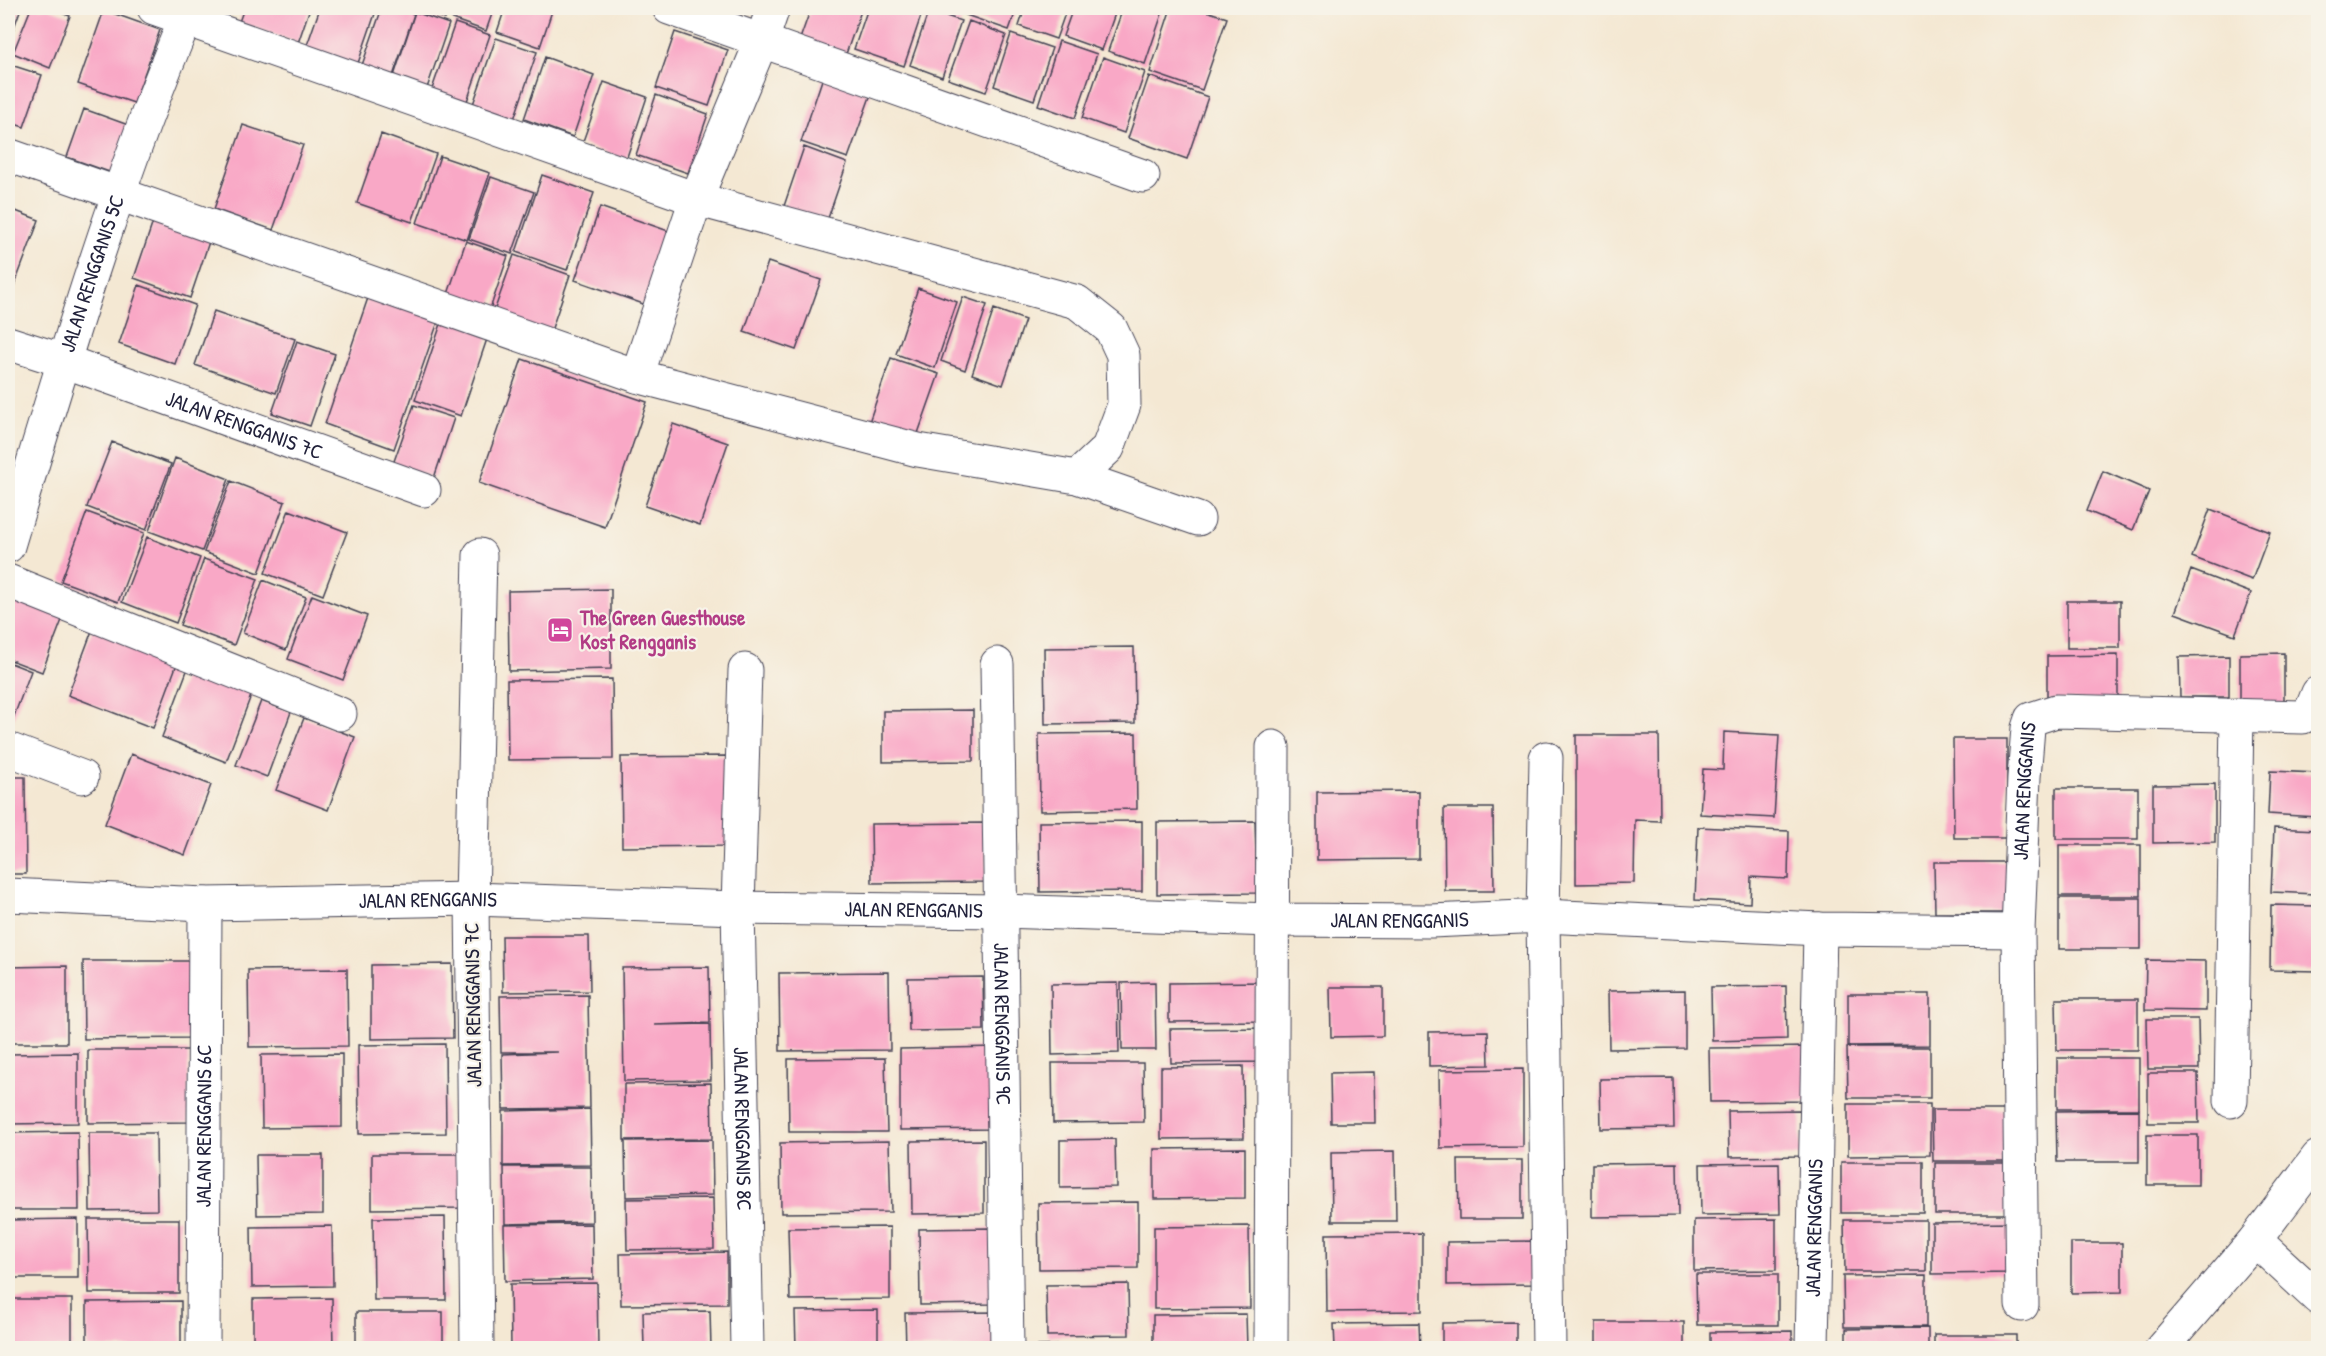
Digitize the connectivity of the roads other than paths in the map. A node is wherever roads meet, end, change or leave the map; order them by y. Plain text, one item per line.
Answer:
1 (154, 8) edge
2 (669, 8) edge
3 (772, 8) edge
4 (187, 13) edge
5 (762, 40) junction
6 (8, 155) edge
7 (1143, 176) dead end
8 (118, 192) junction
9 (696, 199) junction
10 (8, 343) edge
11 (64, 361) junction
12 (637, 375) junction
13 (1077, 477) junction
14 (424, 490) dead end
15 (1198, 519) dead end
16 (8, 546) edge
17 (480, 555) dead end
18 (8, 581) edge
19 (997, 664) dead end
20 (745, 670) dead end
21 (2319, 693) edge
22 (340, 714) dead end
23 (2237, 715) junction
24 (1273, 747) dead end
25 (8, 749) edge
26 (1546, 758) dead end
27 (82, 777) dead end
28 (8, 895) edge
29 (472, 898) junction
30 (205, 904) junction
31 (738, 908) junction
32 (1001, 911) junction
33 (1543, 916) junction
34 (1272, 920) junction
35 (1820, 928) junction
36 (2018, 931) junction
37 (2231, 1101) dead end
38 (2319, 1157) edge
39 (2255, 1240) junction
40 (2319, 1298) edge
41 (2022, 1305) dead end
42 (203, 1348) edge
43 (477, 1348) edge
44 (747, 1348) edge
45 (1007, 1348) edge
46 (1271, 1348) edge
47 (1549, 1348) edge
48 (1812, 1348) edge
49 (2162, 1348) edge

1 - 4 street
2 - 5 street
3 - 5 street
4 - 8 street, JALAN RENGGANIS 5C
4 - 9 street
5 - 7 street
5 - 9 street
6 - 8 street
8 - 11 street, JALAN RENGGANIS 5C
8 - 12 street
9 - 12 street
9 - 13 street
10 - 11 street, JALAN RENGGANIS 7C
11 - 14 street, JALAN RENGGANIS 7C
11 - 16 street, JALAN RENGGANIS 5C
12 - 13 street
13 - 15 street
17 - 29 street, JALAN RENGGANIS 7C
18 - 22 street
19 - 32 street, JALAN RENGGANIS 9C
20 - 31 street, JALAN RENGGANIS 8C
21 - 23 street, JALAN RENGGANIS
23 - 36 street, JALAN RENGGANIS
23 - 37 street
24 - 34 street
25 - 27 street
26 - 33 street
28 - 30 street, JALAN RENGGANIS
29 - 30 street, JALAN RENGGANIS
29 - 31 street, JALAN RENGGANIS
29 - 43 street, JALAN RENGGANIS 7C
30 - 42 street, JALAN RENGGANIS 6C
31 - 32 street, JALAN RENGGANIS
31 - 44 street, JALAN RENGGANIS 8C
32 - 34 street, JALAN RENGGANIS
32 - 45 street, JALAN RENGGANIS 9C
33 - 34 street, JALAN RENGGANIS
33 - 35 street, JALAN RENGGANIS
33 - 47 street
34 - 46 street
35 - 36 street, JALAN RENGGANIS
35 - 48 street, JALAN RENGGANIS
36 - 41 street
38 - 39 street
39 - 40 street
39 - 49 street

